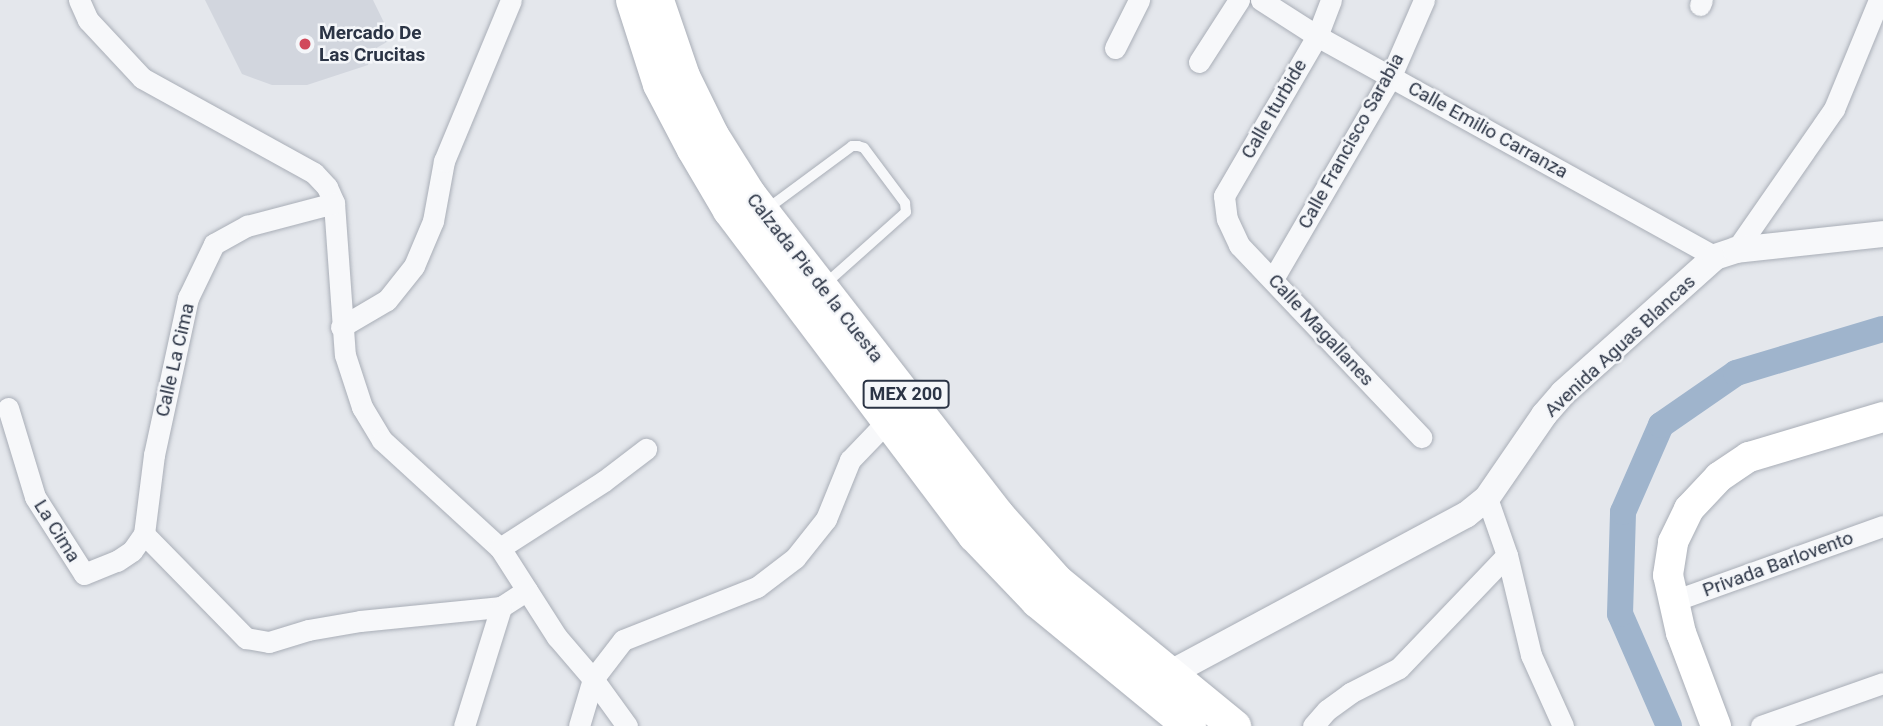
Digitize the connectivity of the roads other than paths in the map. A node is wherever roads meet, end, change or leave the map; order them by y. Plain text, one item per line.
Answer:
1 (79, 0) edge
2 (511, 0) edge
3 (632, 0) edge
4 (657, 0) edge
5 (1139, 0) edge
6 (1239, 0) edge
7 (1261, 0) edge
8 (1331, 0) edge
9 (1424, 0) edge
10 (1879, 0) edge
11 (1317, 36) junction
12 (1115, 48) dead end
13 (1199, 62) dead end
14 (1391, 76) junction
15 (334, 203) junction
16 (763, 211) junction
17 (1227, 219) joint
18 (1883, 234) edge
19 (778, 253) junction
20 (1726, 253) junction
21 (1273, 279) junction
22 (821, 286) junction
23 (341, 327) junction
24 (8, 408) dead end
25 (898, 410) junction
26 (1883, 417) edge
27 (1421, 437) dead end
28 (646, 449) dead end
29 (1487, 498) junction
30 (1883, 526) edge
31 (144, 534) junction
32 (500, 548) junction
33 (1507, 555) junction
34 (527, 590) junction
35 (1673, 601) junction
36 (501, 607) junction
37 (1169, 674) junction
38 (593, 679) junction
39 (1883, 683) edge
40 (464, 726) edge
41 (579, 726) edge
42 (627, 726) edge
43 (1189, 726) edge
44 (1234, 726) edge
45 (1313, 726) edge
46 (1563, 726) edge
47 (1716, 726) edge
48 (1761, 726) edge

1 - 15 street
2 - 23 street
3 - 19 main road, Calzada Pie de la Cuesta / MEX 200
4 - 16 main road, Calzada Pie de la Cuesta / MEX 200
5 - 12 street
6 - 13 street
7 - 11 street, Calle Emilio Carranza
8 - 11 street, Calle Iturbide
9 - 14 street, Calle Francisco Sarabia
10 - 20 street, Avenida Aguas Blancas
11 - 14 street, Calle Emilio Carranza
11 - 17 street, Calle Iturbide
14 - 20 street, Calle Emilio Carranza
14 - 21 street, Calle Francisco Sarabia
15 - 23 street
15 - 31 street, Calle La Cima
16 - 19 main road, Calzada Pie de la Cuesta / MEX 200
16 - 22 lane
17 - 21 street, Calle Magallanes
18 - 20 street
19 - 22 main road, Calzada Pie de la Cuesta / MEX 200
19 - 25 main road, Calzada Pie de la Cuesta / MEX 200
20 - 29 street, Avenida Aguas Blancas
21 - 27 street, Calle Magallanes
22 - 25 main road, Calzada Pie de la Cuesta / MEX 200
23 - 32 street
24 - 31 street, La Cima
25 - 37 main road, Calzada Pie de la Cuesta / MEX 200
25 - 38 street
25 - 43 main road, Calzada Pie de la Cuesta / MEX 200
26 - 35 main road
28 - 32 street
29 - 33 street
29 - 37 street, Avenida Aguas Blancas
30 - 35 street, Privada Barlovento
31 - 36 street
32 - 34 street
33 - 45 street
33 - 46 street
34 - 36 street
34 - 38 street
35 - 47 main road
36 - 40 street
37 - 44 main road, Calzada Pie de la Cuesta / MEX 200
38 - 41 street
38 - 42 street
39 - 48 street

